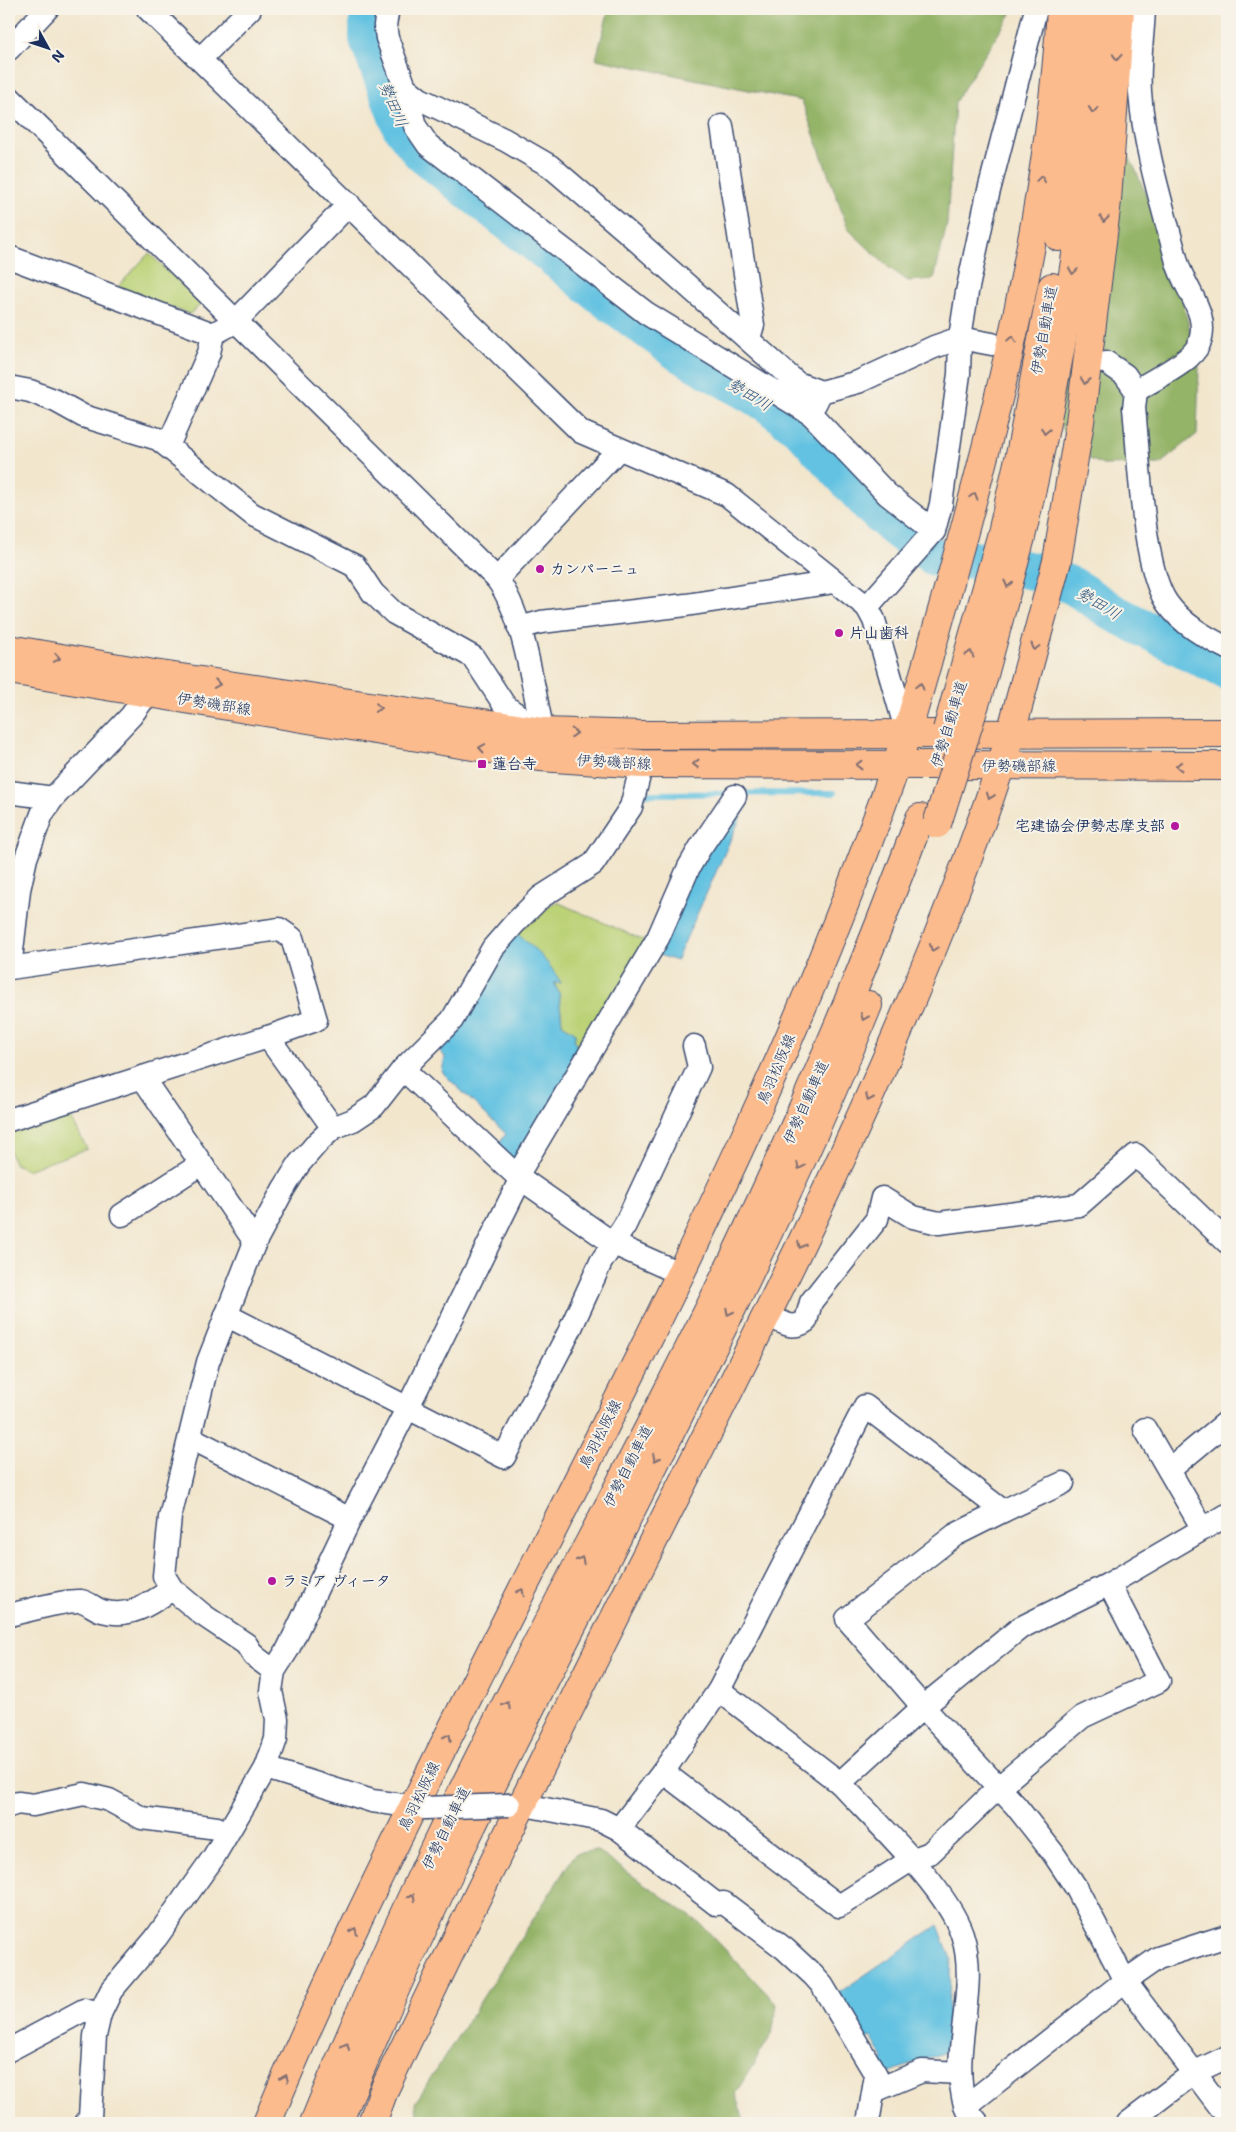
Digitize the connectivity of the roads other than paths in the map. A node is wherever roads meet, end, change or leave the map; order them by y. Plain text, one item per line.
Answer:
1 (47, 9) edge
2 (148, 9) edge
3 (250, 9) edge
4 (388, 9) edge
5 (1036, 9) edge
6 (1061, 9) edge
7 (1081, 9) edge
8 (1101, 9) edge
9 (1120, 9) edge
10 (1144, 9) edge
11 (9, 49) edge
12 (200, 59) junction
13 (405, 88) junction
14 (9, 96) edge
15 (722, 126) dead end
16 (349, 204) junction
17 (9, 257) edge
18 (235, 322) junction
19 (213, 334) junction
20 (749, 338) junction
21 (960, 338) junction
22 (992, 344) dead end
23 (1106, 362) dead end
24 (9, 387) edge
25 (1136, 391) junction
26 (821, 392) junction
27 (811, 414) junction
28 (168, 446) junction
29 (619, 449) junction
30 (931, 534) junction
31 (1011, 535) junction
32 (498, 579) junction
33 (834, 582) junction
34 (867, 607) junction
35 (519, 628) junction
36 (1227, 648) edge
37 (9, 649) edge
38 (9, 670) edge
39 (148, 693) junction
40 (907, 733) junction
41 (1011, 733) junction
42 (1227, 733) edge
43 (541, 745) junction
44 (642, 764) junction
45 (896, 765) junction
46 (1001, 766) junction
47 (1227, 766) edge
48 (9, 792) edge
49 (735, 796) dead end
50 (52, 798) junction
51 (928, 821) junction
52 (268, 1037) junction
53 (694, 1046) dead end
54 (403, 1069) junction
55 (142, 1077) junction
56 (9, 1120) edge
57 (333, 1128) junction
58 (201, 1164) junction
59 (519, 1177) junction
60 (122, 1215) dead end
61 (255, 1242) junction
62 (1227, 1242) edge
63 (614, 1244) junction
64 (681, 1274) junction
65 (768, 1315) junction
66 (226, 1316) junction
67 (407, 1409) junction
68 (1227, 1422) edge
69 (1145, 1429) dead end
70 (191, 1438) junction
71 (1169, 1470) junction
72 (1063, 1483) dead end
73 (1003, 1511) junction
74 (1227, 1515) edge
75 (350, 1519) junction
76 (1203, 1529) junction
77 (1109, 1584) junction
78 (172, 1588) junction
79 (9, 1615) edge
80 (274, 1671) junction
81 (720, 1690) junction
82 (923, 1707) junction
83 (266, 1768) junction
84 (663, 1772) junction
85 (840, 1783) junction
86 (998, 1788) junction
87 (515, 1805) junction
88 (9, 1806) edge
89 (418, 1808) junction
90 (619, 1829) junction
91 (226, 1835) junction
92 (911, 1860) junction
93 (1227, 1936) edge
94 (1125, 1981) junction
95 (100, 2014) junction
96 (9, 2050) edge
97 (1227, 2057) edge
98 (1195, 2072) junction
99 (960, 2073) junction
100 (874, 2091) junction
101 (972, 2115) edge
102 (1227, 2116) edge
103 (86, 2123) edge
104 (267, 2123) edge
105 (314, 2123) edge
106 (338, 2123) edge
107 (372, 2123) edge
108 (868, 2123) edge
109 (1128, 2123) edge

1 - 11 street
2 - 12 street
3 - 12 street
4 - 13 street
5 - 21 street
40 -> 6 main road, 鳥羽松阪線
7 - 31 main road, 伊勢自動車道
8 -> 31 main road, 伊勢自動車道
9 -> 41 main road
10 - 25 street
12 - 16 street
13 - 20 street
13 - 27 street
14 - 18 street
15 - 20 street
16 - 18 street
16 - 29 street
17 - 19 street
18 - 19 street
18 - 32 street
19 - 28 street
20 - 26 street
21 - 22 street
21 - 26 street
21 - 30 street
23 - 25 street
24 - 28 street
25 - 36 street
26 - 27 street
27 - 30 street
28 - 43 street
29 - 32 street
29 - 33 street
30 - 34 street
31 - 51 main road, 伊勢自動車道, bridge
32 - 35 street
33 - 34 street
33 - 35 street
34 - 40 street
35 - 43 street
37 -> 43 main road, 伊勢磯部線
38 - 39 main road, 伊勢磯部線
43 -> 39 main road, 伊勢磯部線
39 - 50 street
40 - 41 main road, 伊勢磯部線
43 -> 40 main road, 伊勢磯部線
40 - 45 main road, 鳥羽松阪線
41 - 42 main road, 伊勢磯部線
41 - 46 main road
43 - 44 main road, 伊勢磯部線
45 -> 44 main road, 伊勢磯部線
44 - 54 street
45 - 46 main road, 伊勢磯部線
45 - 64 main road, 鳥羽松阪線
47 -> 46 main road, 伊勢磯部線
46 -> 65 main road
48 - 50 street
49 - 59 street
50 - 52 street
105 -> 51 main road, 伊勢自動車道
51 -> 106 main road, 伊勢自動車道
52 - 55 street
52 - 57 street
53 - 63 street
54 - 57 street
54 - 59 street
55 - 56 street
55 - 58 street
57 - 61 street
58 - 60 street
58 - 61 street
59 - 63 street
59 - 67 street
61 - 66 street
62 - 65 street
63 - 64 street
63 - 67 street
89 -> 64 main road, 鳥羽松阪線
65 - 87 main road
66 - 67 street
66 - 70 street
67 - 75 street
68 - 71 street
69 - 71 street
70 - 75 street
70 - 78 street
71 - 76 street
72 - 73 street
73 - 81 street
73 - 82 street
74 - 76 street
75 - 80 street
76 - 77 street
77 - 82 street
77 - 86 street
78 - 79 street
78 - 80 street
80 - 83 street
81 - 84 street
81 - 85 street
82 - 85 street
82 - 86 street
83 - 89 street
83 - 91 street
84 - 90 street
84 - 92 street
85 - 92 street
86 - 92 street
86 - 94 street
87 - 89 street, bridge
87 - 90 street
87 - 107 main road
88 - 91 street
104 -> 89 main road, 鳥羽松阪線
90 - 100 street
91 - 95 street
92 - 99 street
93 - 94 street
94 - 98 street
94 - 101 street
95 - 96 street
95 - 103 street
97 - 98 street
98 - 102 street
98 - 109 street
99 - 100 street
99 - 101 street
100 - 108 street

